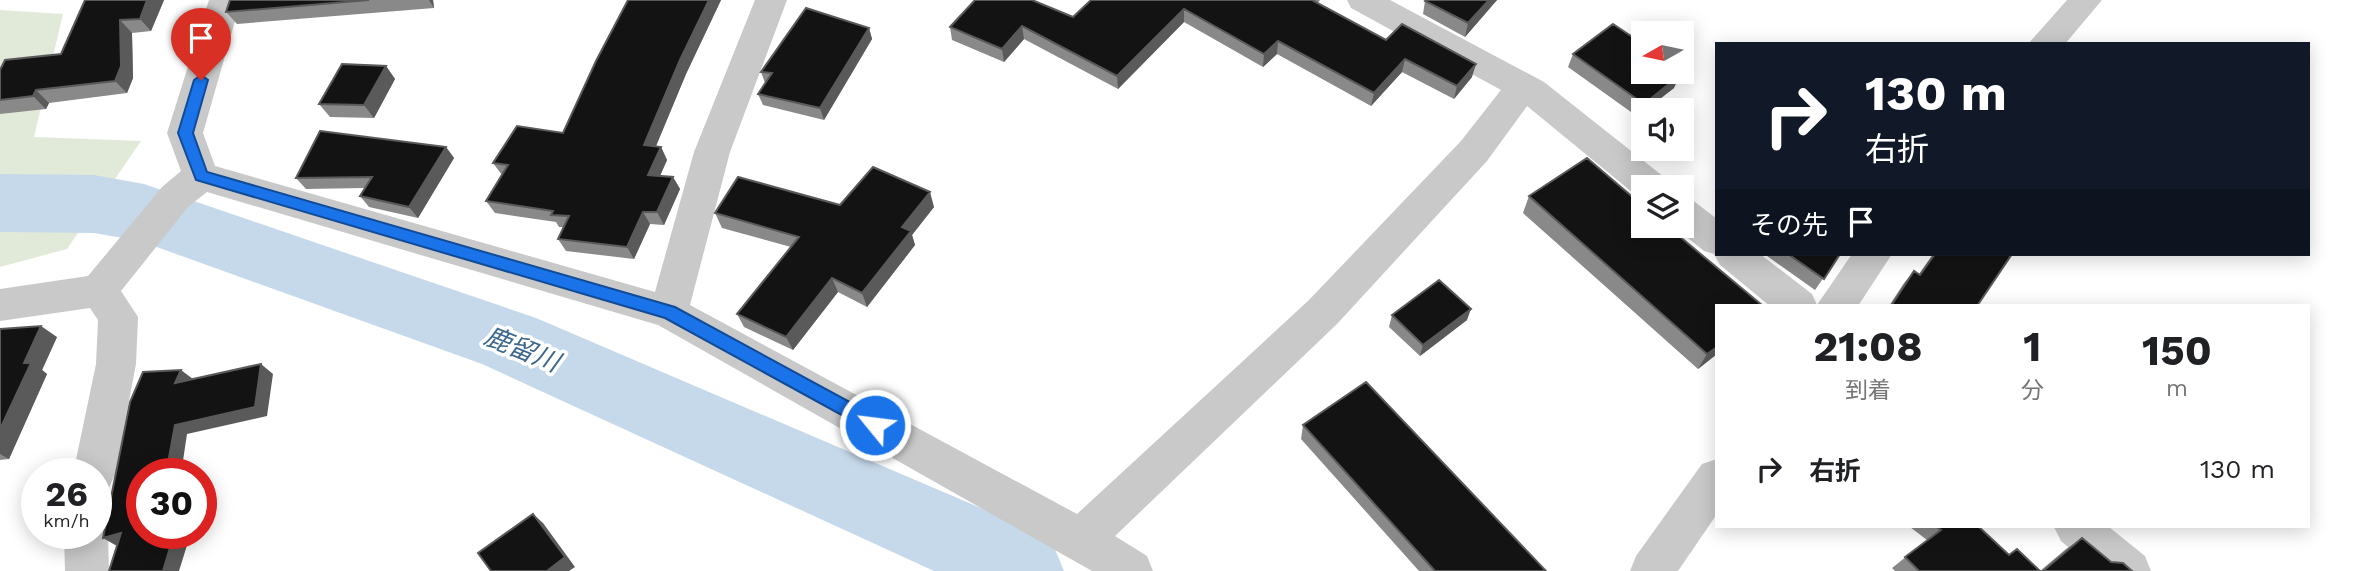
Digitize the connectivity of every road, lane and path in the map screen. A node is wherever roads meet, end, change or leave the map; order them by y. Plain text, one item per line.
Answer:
1 (225, 0) edge
2 (771, 0) edge
3 (1363, 0) edge
4 (2086, 0) edge
5 (2047, 42) edge
6 (1524, 87) junction
7 (1636, 175) edge
8 (188, 186) junction
9 (1694, 222) edge
10 (1715, 238) edge
11 (1736, 256) edge
12 (1872, 256) edge
13 (111, 277) junction
14 (1796, 304) edge
15 (1837, 304) edge
16 (0, 305) edge
17 (669, 312) junction
18 (97, 458) edge
19 (1715, 481) edge
20 (2077, 528) edge
21 (1082, 539) junction
22 (86, 549) edge
23 (86, 571) edge
24 (1131, 571) edge
25 (1652, 571) edge
26 (2129, 571) edge

1 - 8 street
2 - 17 street
3 - 6 street
4 - 5 street
6 - 7 street
6 - 21 street
8 - 13 street
8 - 17 street
9 - 10 street
11 - 14 street
12 - 15 street
13 - 16 street
13 - 18 street
17 - 21 street
19 - 25 street
20 - 26 street
21 - 24 street
22 - 23 street

